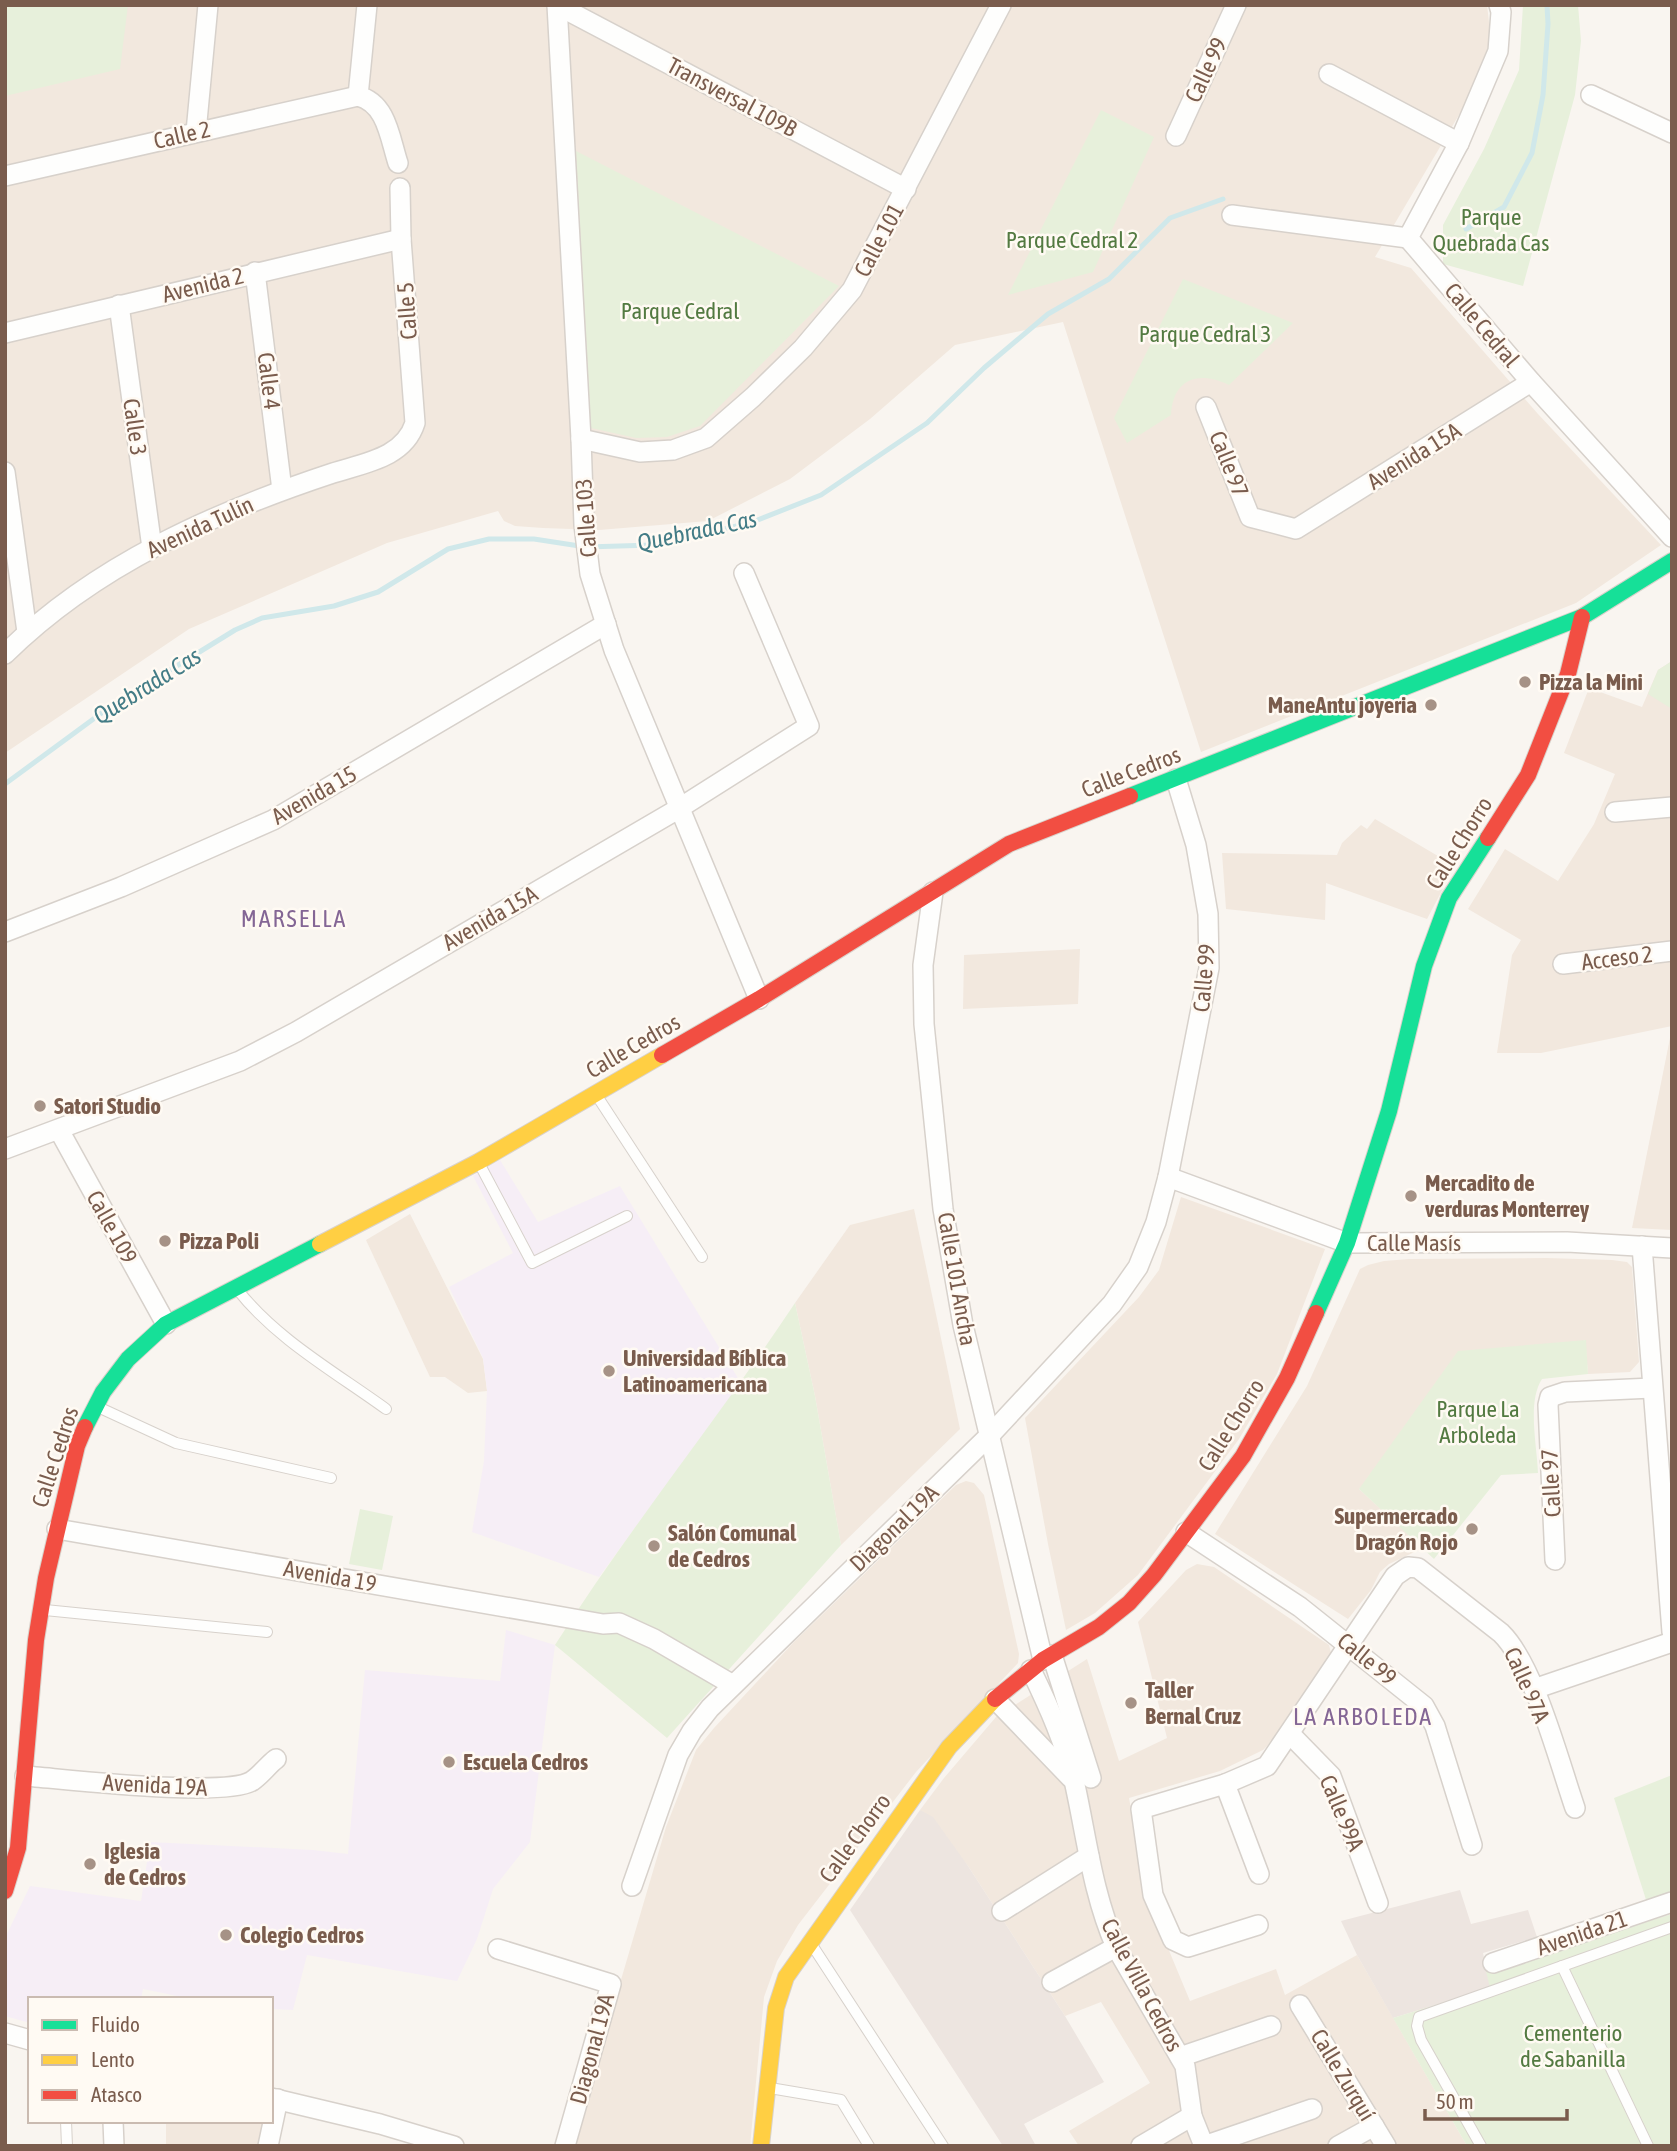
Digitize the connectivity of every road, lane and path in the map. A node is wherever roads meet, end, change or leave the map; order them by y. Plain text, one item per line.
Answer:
1 (208, 5) edge
2 (367, 5) edge
3 (557, 5) edge
4 (1001, 5) edge
5 (1236, 5) edge
6 (1499, 5) edge
7 (1329, 74) dead end
8 (1591, 95) dead end
9 (358, 96) junction
10 (196, 132) junction
11 (1672, 133) edge
12 (1176, 136) dead end
13 (1459, 143) junction
14 (398, 163) dead end
15 (5, 176) edge
16 (400, 188) dead end
17 (906, 189) junction
18 (1232, 215) dead end
19 (1408, 238) junction
20 (401, 239) junction
21 (255, 272) junction
22 (118, 305) junction
23 (5, 333) edge
24 (1531, 383) junction
25 (1206, 407) dead end
26 (411, 435) joint
27 (581, 439) junction
28 (5, 472) edge
29 (282, 490) junction
30 (1296, 529) joint
31 (1672, 537) edge
32 (152, 548) junction
33 (1672, 561) edge
34 (744, 573) dead end
35 (1582, 617) junction
36 (606, 625) junction
37 (27, 632) junction
38 (5, 654) edge
39 (1176, 779) junction
40 (1672, 807) edge
41 (678, 809) junction
42 (1615, 812) dead end
43 (933, 892) junction
44 (5, 932) edge
45 (1672, 951) edge
46 (1563, 964) dead end
47 (759, 999) junction
48 (596, 1094) junction
49 (59, 1130) junction
50 (5, 1149) edge
51 (478, 1162) junction
52 (1168, 1177) junction
53 (627, 1216) dead end
54 (1347, 1243) junction
55 (1642, 1246) junction
56 (1672, 1248) edge
57 (702, 1257) dead end
58 (237, 1289) junction
59 (166, 1324) junction
60 (1652, 1388) junction
61 (95, 1406) junction
62 (386, 1409) dead end
63 (991, 1434) junction
64 (331, 1478) dead end
65 (57, 1529) junction
66 (1186, 1532) junction
67 (1555, 1560) dead end
68 (41, 1609) junction
69 (267, 1632) dead end
70 (1672, 1632) edge
71 (1672, 1642) edge
72 (1350, 1645) junction
73 (1042, 1662) junction
74 (733, 1685) junction
75 (1534, 1689) junction
76 (995, 1699) junction
77 (1290, 1734) junction
78 (276, 1759) dead end
79 (25, 1776) junction
80 (1082, 1780) junction
81 (1225, 1784) junction
82 (1575, 1808) dead end
83 (1472, 1845) dead end
84 (1089, 1856) junction
85 (1259, 1874) dead end
86 (632, 1886) dead end
87 (5, 1891) edge
88 (1672, 1902) edge
89 (1378, 1903) dead end
90 (1002, 1911) dead end
91 (1258, 1925) dead end
92 (1672, 1927) edge
93 (810, 1941) junction
94 (1116, 1947) junction
95 (498, 1949) dead end
96 (1493, 1963) dead end
97 (1562, 1966) junction
98 (1052, 1982) dead end
99 (1300, 2005) dead end
100 (1271, 2026) dead end
101 (5, 2034) edge
102 (28, 2040) edge
103 (1180, 2057) junction
104 (766, 2087) junction
105 (274, 2098) edge
106 (1312, 2109) dead end
107 (1192, 2116) junction
108 (66, 2123) edge
109 (113, 2123) edge
110 (271, 2123) edge
111 (1374, 2126) junction
112 (67, 2146) edge
113 (114, 2146) edge
114 (268, 2146) edge
115 (454, 2146) edge
116 (565, 2146) edge
117 (761, 2146) edge
118 (869, 2146) edge
119 (943, 2146) edge
120 (1141, 2146) edge
121 (1204, 2146) edge
122 (1338, 2146) edge
123 (1386, 2146) edge
124 (1481, 2146) edge
125 (1648, 2146) edge

1 - 10 street
2 - 9 street
3 - 17 street, Transversal 109B
3 - 27 street, Calle 103
4 - 17 street, Calle 101
5 - 12 street, Calle 99
6 - 13 street
7 - 13 street
8 - 11 street
9 - 10 street, Calle 2
9 - 14 street
10 - 15 street, Calle 2
13 - 19 street
16 - 20 street, Calle 5
17 - 27 street, Calle 101
18 - 19 street
19 - 24 street, Calle Cedral
20 - 21 street, Avenida 2
20 - 26 street, Calle 5
21 - 22 street, Avenida 2
21 - 29 street, Calle 4
22 - 23 street, Avenida 2
22 - 32 street, Calle 3
24 - 30 street, Avenida 15A
24 - 31 street, Calle Cedral
25 - 30 street, Calle 97
26 - 29 street, Avenida Tulín
27 - 36 street, Calle 103
28 - 37 street
29 - 32 street, Avenida Tulín
32 - 37 street, Avenida Tulín
33 - 35 street, Calle Cedros
34 - 41 street, Avenida 15A
35 - 39 street, Calle Cedros
35 - 54 street, Calle Chorro
36 - 41 street, Calle 103
36 - 44 street, Avenida 15
37 - 38 street, Avenida Tulín
39 - 43 street, Calle Cedros
39 - 52 street, Calle 99
40 - 42 street
41 - 47 street, Calle 103
41 - 49 street, Avenida 15A
43 - 47 street, Calle Cedros
43 - 63 street, Calle 101 Ancha
45 - 46 street, Acceso 2
47 - 48 street, Calle Cedros
48 - 51 street, Calle Cedros
48 - 57 lane
49 - 50 street, Avenida 15A
49 - 59 street, Calle 109
51 - 53 lane
51 - 58 street, Calle Cedros
52 - 54 street, Calle Masís
52 - 63 street, Diagonal 19A
54 - 55 street, Calle Masís
54 - 66 street, Calle Chorro
55 - 56 street, Calle Masís
55 - 60 street
58 - 59 street, Calle Cedros
58 - 62 lane
59 - 61 street, Calle Cedros
60 - 67 street, Calle 97
60 - 70 street
61 - 64 lane
61 - 65 street, Calle Cedros
63 - 73 street, Calle 101 Ancha
63 - 74 street, Diagonal 19A
65 - 68 street, Calle Cedros
65 - 74 street, Avenida 19
66 - 72 street, Calle 99
66 - 73 street, Calle Chorro
68 - 69 lane
68 - 79 street, Calle Cedros
71 - 75 street
72 - 75 street, Calle 97A
72 - 77 street
72 - 83 street, Calle 99
73 - 76 street, Calle Chorro
73 - 80 street, Calle 101 Ancha
74 - 86 street, Diagonal 19A
75 - 82 street, Calle 97A
76 - 80 street
76 - 93 street, Calle Chorro
77 - 81 street
77 - 89 street, Calle 99A
78 - 79 street, Avenida 19A
79 - 87 street, Calle Cedros
80 - 84 street, Calle Villa Cedros
81 - 85 street
81 - 91 street
84 - 90 street
84 - 94 street, Calle Villa Cedros
88 - 96 street, Avenida 21
92 - 97 lane
93 - 104 street, Calle Chorro
93 - 119 lane
94 - 98 street
94 - 103 street, Calle Villa Cedros
95 - 116 street, Diagonal 19A
97 - 124 lane
97 - 125 lane
99 - 111 street, Calle Zurquí
100 - 103 street
101 - 102 street
103 - 107 street, Calle Villa Cedros
104 - 117 street, Calle Chorro
104 - 118 lane
105 - 115 street
106 - 121 street
107 - 120 street
107 - 121 street, Calle Villa Cedros
108 - 112 lane
109 - 113 street
110 - 114 street
111 - 122 street
111 - 123 street, Calle Zurquí

